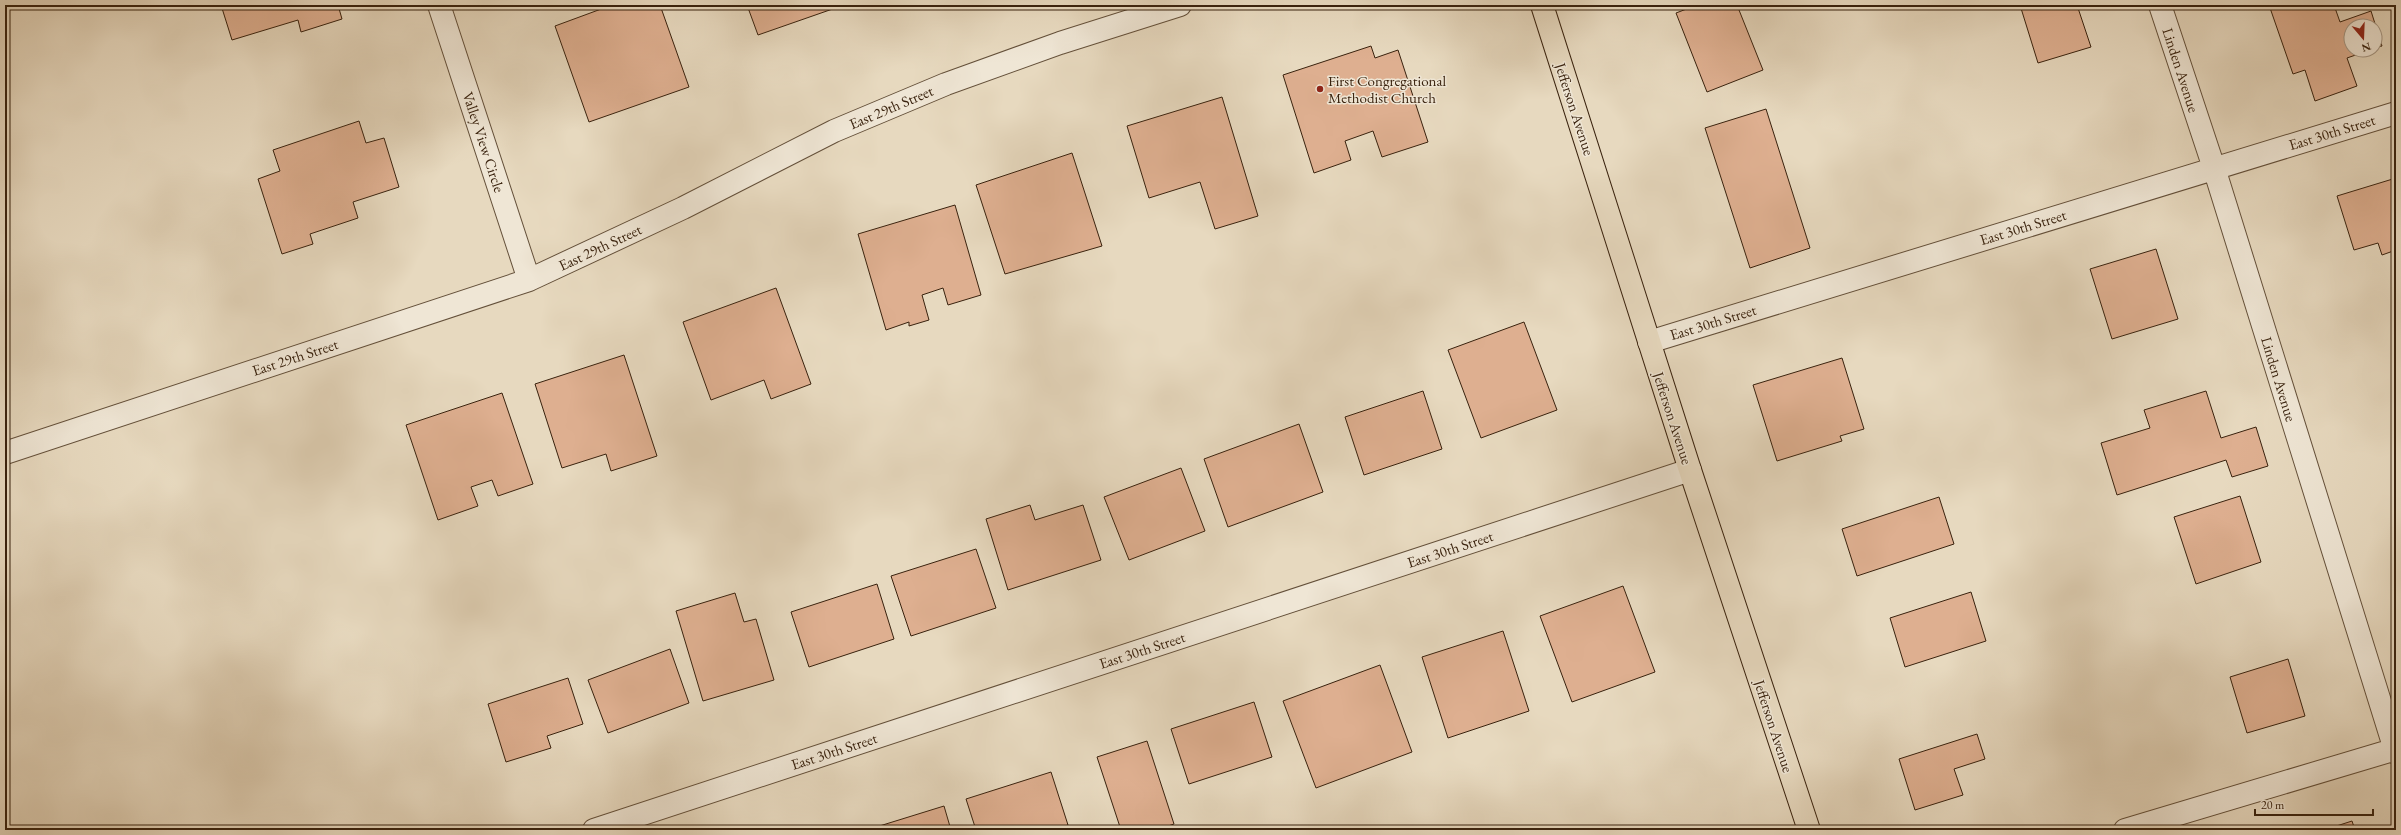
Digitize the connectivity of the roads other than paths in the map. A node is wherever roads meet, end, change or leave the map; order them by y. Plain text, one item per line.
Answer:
1 (438, 5) edge
2 (1180, 5) edge
3 (1542, 5) edge
4 (2160, 5) edge
5 (2396, 112) edge
6 (2214, 168) junction
7 (529, 280) junction
8 (1649, 342) junction
9 (5, 453) edge
10 (1690, 470) junction
11 (2396, 751) edge
12 (594, 830) edge
13 (1809, 830) edge
14 (2125, 830) edge

1 - 7 street, Valley View Circle
2 - 7 street, East 29th Street
3 - 8 main road, Jefferson Avenue
4 - 6 street, Linden Avenue
5 - 6 street, East 30th Street
6 - 8 street, East 30th Street
6 - 11 street, Linden Avenue
7 - 9 street, East 29th Street
8 - 10 main road, Jefferson Avenue
10 - 12 street, East 30th Street
10 - 13 main road, Jefferson Avenue
11 - 14 street

